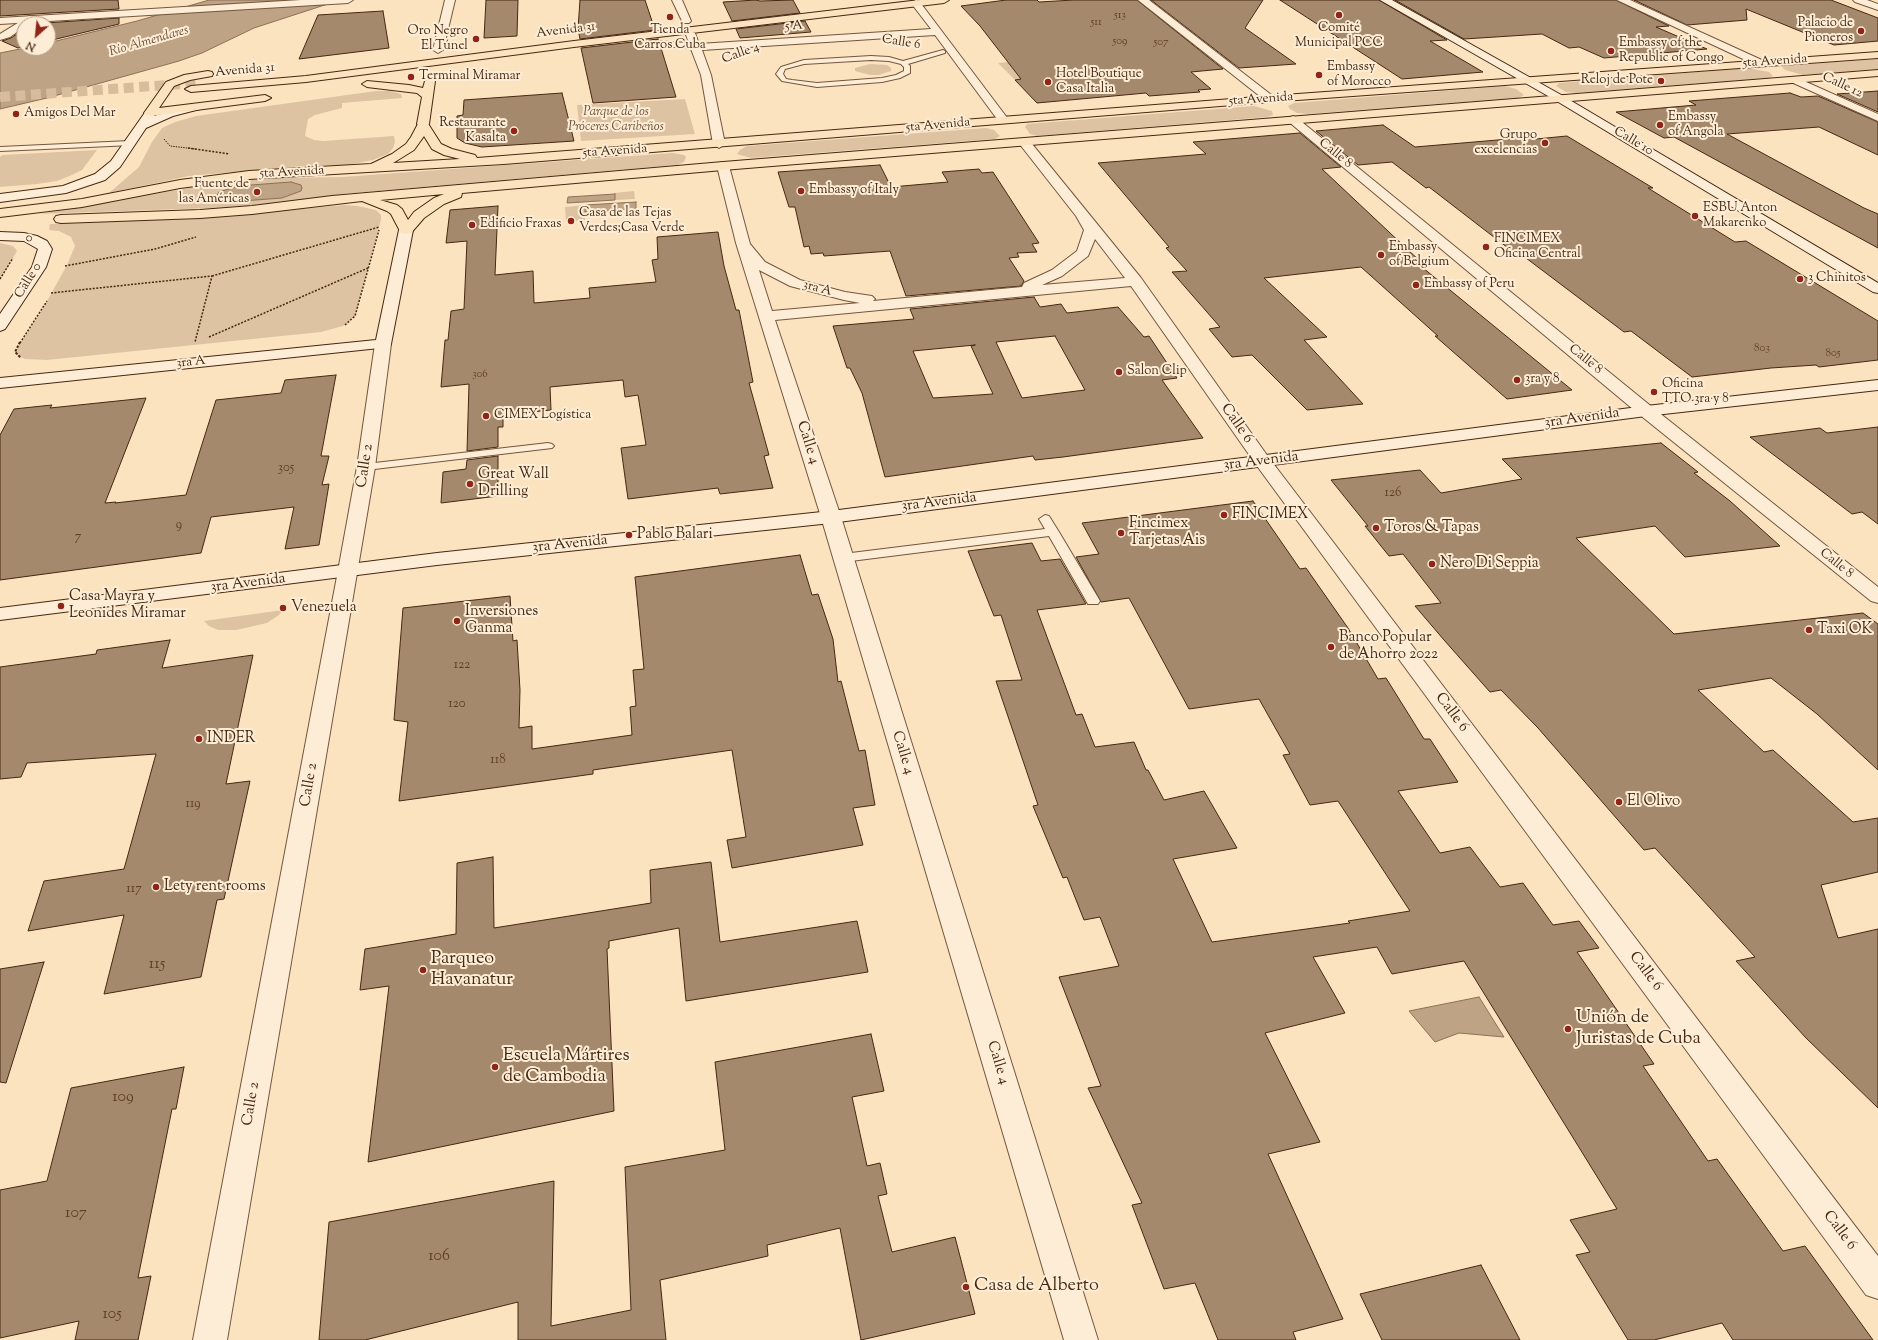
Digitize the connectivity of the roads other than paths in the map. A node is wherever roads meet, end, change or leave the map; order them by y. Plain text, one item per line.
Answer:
1 (341, 0) edge
2 (348, 0) edge
3 (462, 0) edge
4 (677, 0) edge
5 (864, 0) edge
6 (891, 0) edge
7 (944, 0) edge
8 (1143, 0) edge
9 (1385, 0) edge
10 (1622, 0) edge
11 (1858, 0) edge
12 (916, 3) junction
13 (448, 4) edge
14 (1878, 7) edge
15 (38, 10) dead end
16 (32, 16) edge
17 (56, 18) edge
18 (16, 20) edge
19 (0, 21) edge
20 (686, 21) junction
21 (770, 21) junction
22 (16, 27) edge
23 (937, 32) junction
24 (691, 34) junction
25 (0, 37) edge
26 (844, 38) junction
27 (529, 39) dead end
28 (782, 42) junction
29 (653, 44) junction
30 (910, 44) dead end
31 (923, 46) dead end
32 (696, 47) junction
33 (451, 49) dead end
34 (434, 51) joint
35 (943, 52) junction
36 (576, 55) dead end
37 (731, 55) dead end
38 (1878, 55) edge
39 (956, 57) junction
40 (903, 63) junction
41 (1760, 63) junction
42 (716, 64) dead end
43 (221, 73) dead end
44 (1878, 73) edge
45 (706, 75) junction
46 (1794, 80) junction
47 (1528, 81) junction
48 (163, 95) junction
49 (274, 96) dead end
50 (427, 96) junction
51 (1559, 98) junction
52 (1270, 99) junction
53 (228, 102) junction
54 (196, 107) junction
55 (150, 113) junction
56 (1878, 118) edge
57 (1294, 120) junction
58 (1004, 121) junction
59 (423, 124) junction
60 (136, 134) junction
61 (1024, 142) junction
62 (719, 144) junction
63 (0, 149) edge
64 (504, 160) junction
65 (723, 166) junction
66 (358, 170) junction
67 (474, 189) junction
68 (0, 198) edge
69 (355, 198) junction
70 (1079, 210) junction
71 (0, 213) edge
72 (406, 230) junction
73 (1, 231) edge
74 (743, 243) junction
75 (41, 262) joint
76 (1136, 281) junction
77 (1878, 289) edge
78 (1012, 293) junction
79 (906, 304) junction
80 (390, 307) junction
81 (766, 316) junction
82 (0, 326) edge
83 (383, 344) junction
84 (311, 351) junction
85 (0, 372) edge
86 (61, 377) junction
87 (0, 383) edge
88 (1878, 385) edge
89 (1646, 411) junction
90 (548, 446) dead end
91 (1262, 462) junction
92 (366, 467) junction
93 (831, 517) junction
94 (1045, 518) dead end
95 (1053, 532) junction
96 (843, 558) junction
97 (348, 571) junction
98 (1878, 597) edge
99 (1093, 601) dead end
100 (0, 614) edge
101 (1878, 1283) edge
102 (210, 1340) edge
103 (1081, 1340) edge

1 - 2 street
1 - 17 street
3 - 13 street
4 - 20 street
5 - 20 main road
6 - 21 main road, Avenida 31
7 - 12 main road, Avenida 31
8 - 52 street
9 - 47 street, Calle 10
10 - 41 street
11 - 14 street
12 - 21 main road, Avenida 31
12 - 23 street, Calle 6
13 - 34 street
15 - 16 street
18 - 19 street
20 - 27 main road
21 - 24 main road
22 - 25 street
23 - 26 street, 5 A
23 - 39 street, Calle 6
24 - 29 main road
24 - 32 street, Calle 4
26 - 28 street, 5 A
26 - 30 street, Calle 6
28 - 32 street, 5 A
28 - 37 street, Calle 4
29 - 32 street, 5 A
29 - 36 main road
31 - 35 street, Calle 6
32 - 45 street, Calle 4
33 - 34 main road
35 - 39 street, Calle 6
35 - 40 lane
38 - 41 main road, 5ta Avenida
39 - 58 street, Calle 6
40 - 40 lane
41 - 47 main road, 5ta Avenida
42 - 45 street, Calle 4
43 - 48 main road
44 - 46 main road, 5ta Avenida
45 - 62 street, Calle 4
46 - 51 main road, 5ta Avenida
46 - 56 street, Calle 12
47 - 51 street, Calle 10
47 - 52 main road, 5ta Avenida
48 - 53 main road
48 - 55 main road
49 - 53 main road
50 - 50 main road
50 - 59 main road
51 - 57 main road, 5ta Avenida
51 - 77 street, Calle 10
52 - 58 main road, 5ta Avenida
53 - 54 main road
54 - 55 main road
54 - 60 street
55 - 60 street
57 - 61 main road, 5ta Avenida
57 - 89 street, Calle 8
58 - 62 main road, 5ta Avenida
59 - 64 main road
59 - 66 main road
60 - 63 lane
60 - 68 street
61 - 65 main road, 5ta Avenida
61 - 70 street, Calle 6
62 - 64 main road, 5ta Avenida
64 - 66 main road, 5ta Avenida
65 - 67 main road, 5ta Avenida
65 - 74 street, Calle 4
66 - 71 main road, 5ta Avenida
67 - 69 main road, 5ta Avenida
67 - 72 main road
69 - 72 main road
69 - 73 main road, 5ta Avenida
70 - 76 street, Calle 6
70 - 78 street, 3ra A
72 - 80 street, Calle 2
73 - 75 street, 0
74 - 79 street, 3ra A
74 - 81 street, Calle 4
75 - 82 street, Calle 0
76 - 78 street, 3ra A
76 - 91 street, Calle 6
78 - 79 street, 3ra A
79 - 81 street, 3ra A
80 - 83 street, Calle 2
80 - 84 street
81 - 93 street, Calle 4
83 - 84 street, 3ra A
83 - 92 street, Calle 2
84 - 86 street, 3ra A
85 - 86 street
86 - 87 street, 3ra A
88 - 89 street, 3ra Avenida
89 - 91 street, 3ra Avenida
89 - 98 street, Calle 8
90 - 92 lane
91 - 93 street, 3ra Avenida
91 - 101 street, Calle 6
92 - 97 street, Calle 2
93 - 96 street, Calle 4
93 - 97 street, 3ra Avenida
94 - 95 lane
95 - 96 lane
95 - 99 lane
96 - 103 street, Calle 4
97 - 100 street, 3ra Avenida
97 - 102 street, Calle 2

